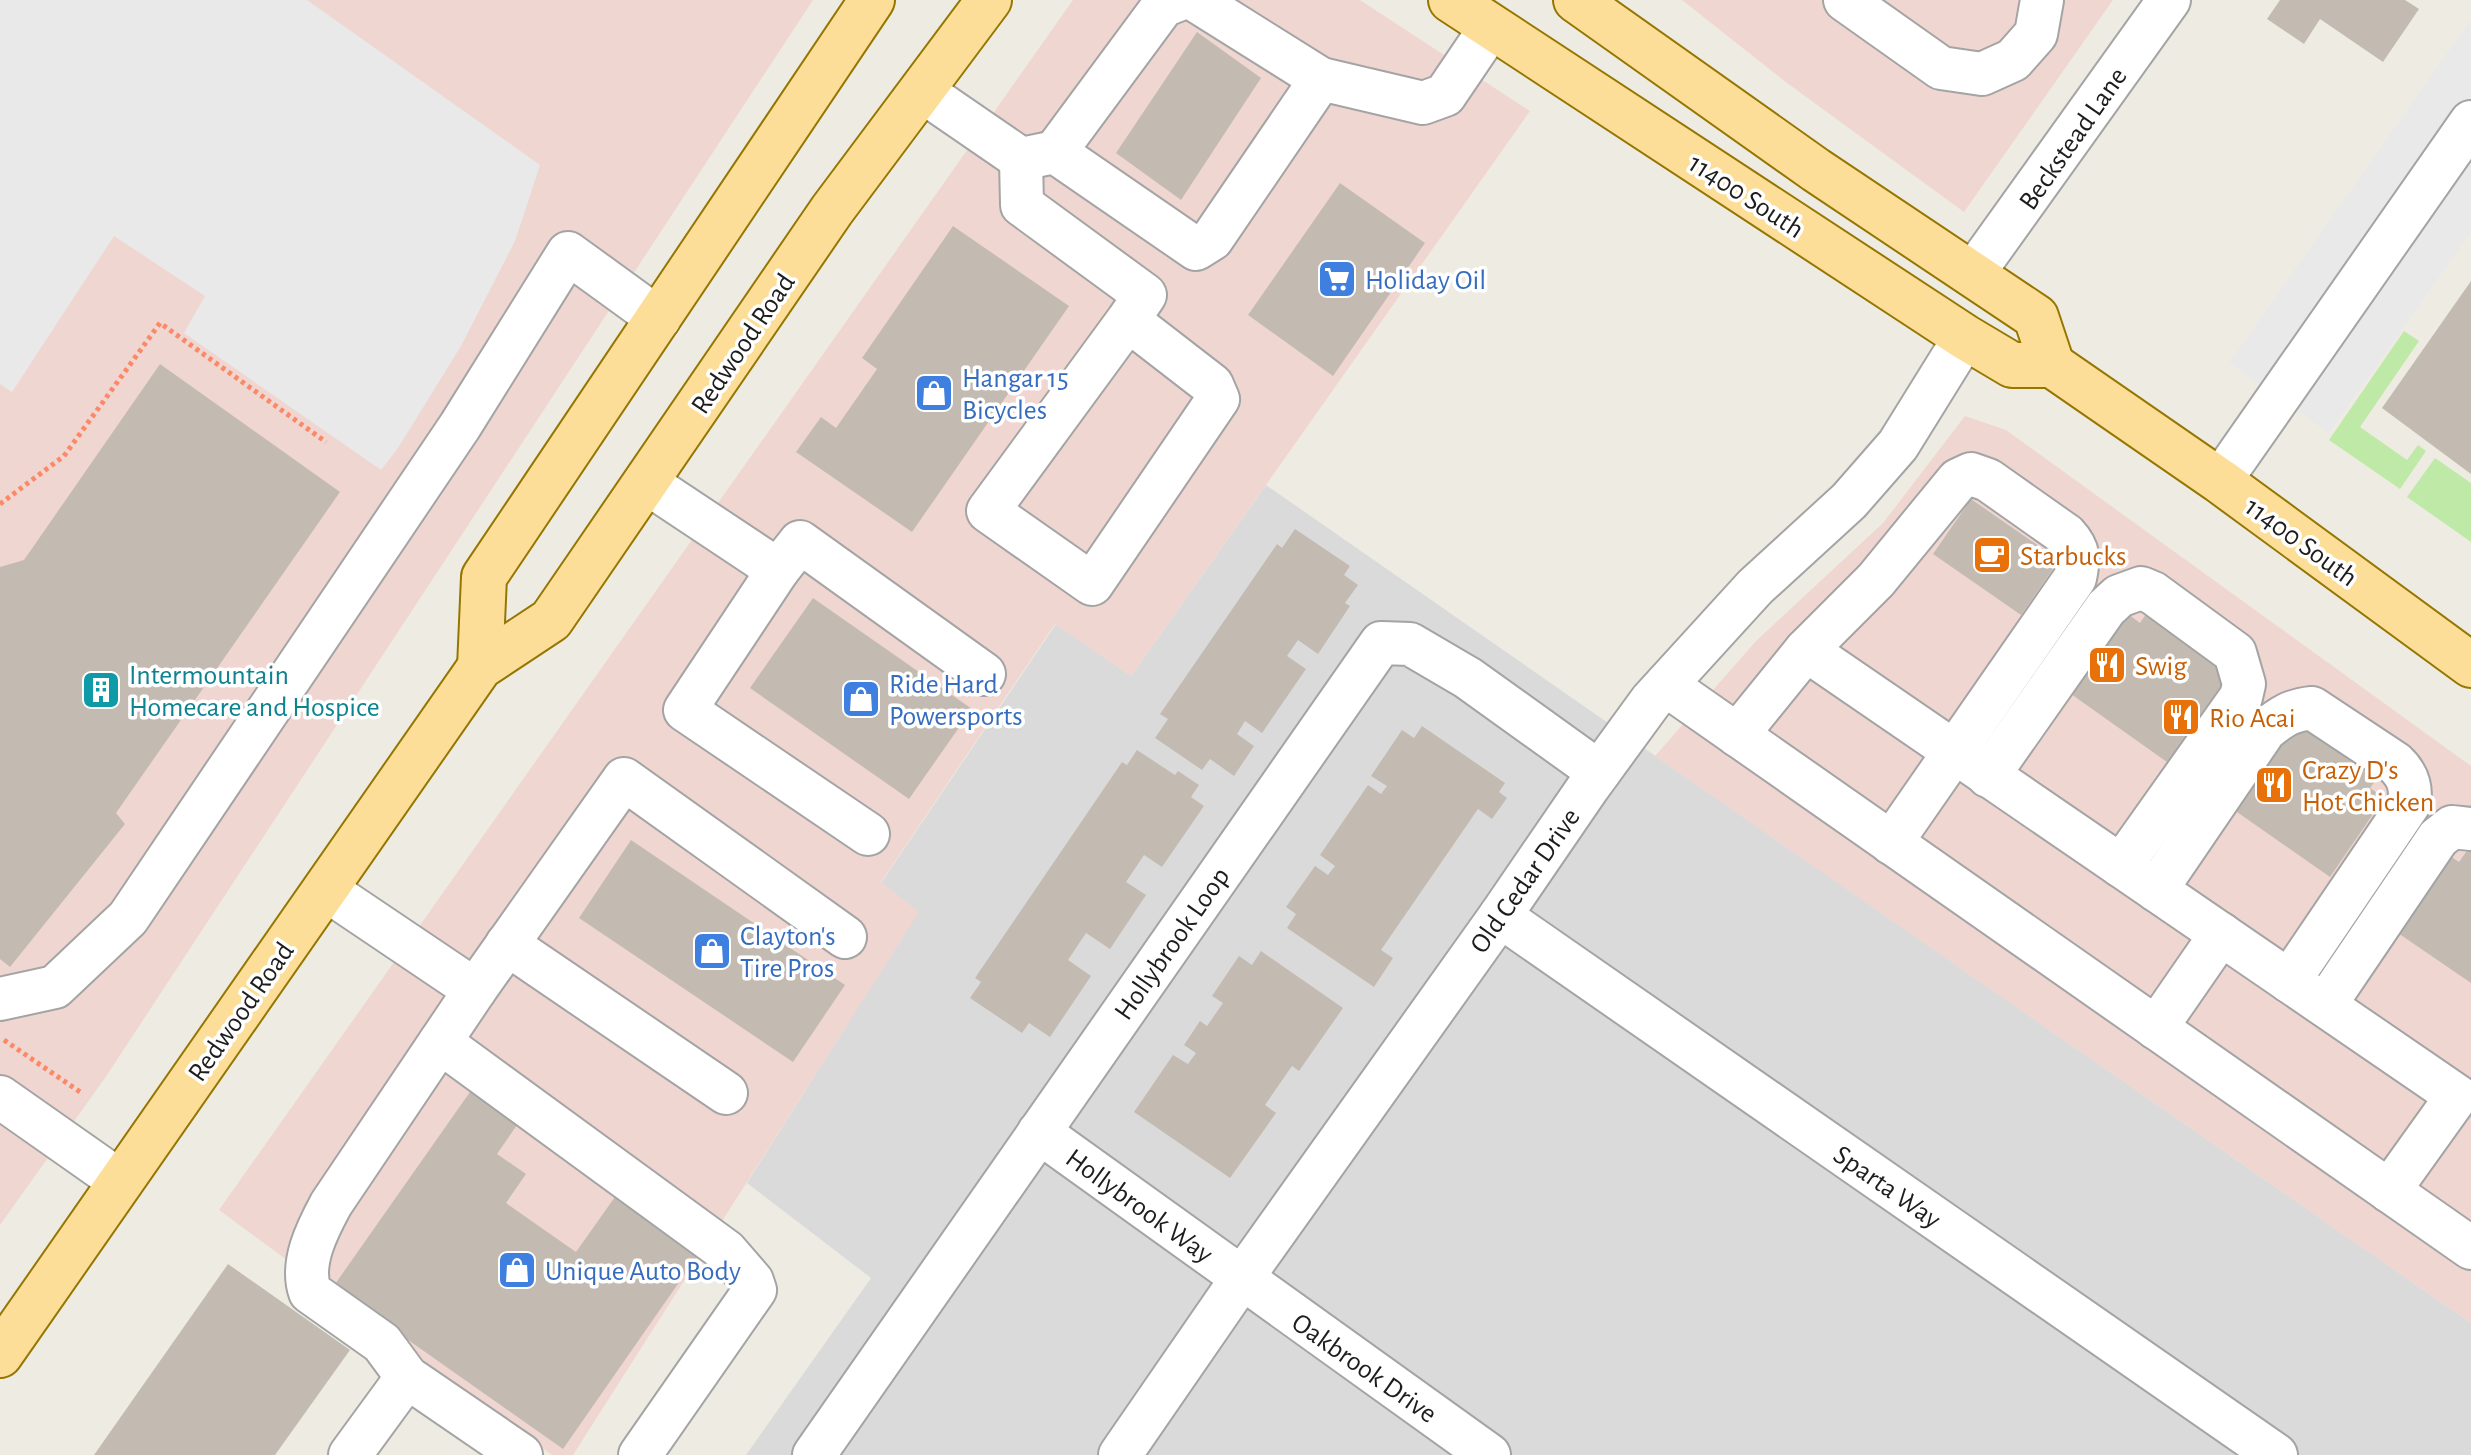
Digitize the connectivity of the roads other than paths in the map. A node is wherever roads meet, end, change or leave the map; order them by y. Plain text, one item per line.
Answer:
1 (872, 0) edge
2 (989, 0) edge
3 (1178, 0) edge
4 (1195, 0) edge
5 (1451, 0) edge
6 (1576, 0) edge
7 (1845, 0) edge
8 (2042, 0) edge
9 (2169, 0) edge
10 (1491, 27) junction
11 (1321, 79) junction
12 (922, 91) junction
13 (2471, 122) edge
14 (1038, 156) junction
15 (1972, 275) junction
16 (659, 319) junction
17 (1128, 320) junction
18 (1965, 337) junction
19 (2052, 365) junction
20 (2220, 481) junction
21 (647, 483) junction
22 (778, 570) junction
23 (1806, 650) junction
24 (2471, 665) edge
25 (480, 667) junction
26 (984, 674) dead end
27 (1666, 685) junction
28 (1737, 735) junction
29 (1953, 751) junction
30 (1599, 772) junction
31 (1988, 776) junction
32 (2471, 829) edge
33 (868, 834) dead end
34 (1891, 843) junction
35 (2121, 866) junction
36 (325, 889) junction
37 (2156, 890) junction
38 (1500, 916) junction
39 (2221, 934) junction
40 (845, 937) dead end
41 (507, 944) junction
42 (2289, 981) junction
43 (475, 990) junction
44 (0, 999) edge
45 (2325, 1005) junction
46 (2156, 1028) junction
47 (440, 1042) junction
48 (2464, 1085) edge
49 (726, 1093) dead end
50 (0, 1097) edge
51 (1039, 1132) junction
52 (121, 1182) junction
53 (2389, 1191) junction
54 (2471, 1248) edge
55 (1242, 1278) junction
56 (0, 1355) edge
57 (407, 1377) junction
58 (517, 1454) edge
59 (2274, 1454) edge
60 (350, 1455) edge
61 (640, 1455) edge
62 (814, 1455) edge
63 (1120, 1455) edge
64 (1489, 1455) edge

1 - 16 main road
2 - 12 main road, Redwood Road
3 - 14 street
4 - 11 street
5 - 10 main road, 11400 South
6 - 15 main road, 11400 South
7 - 8 street
9 - 15 street, Beckstead Lane
10 - 11 street
10 - 18 main road, 11400 South
11 - 14 street
12 - 14 street
12 - 21 main road, Redwood Road
13 - 20 street
14 - 17 street
15 - 19 main road, 11400 South
16 - 25 main road
16 - 44 street
17 - 17 street
18 - 19 main road, 11400 South
18 - 27 street, Old Cedar Drive
19 - 20 main road, 11400 South
20 - 24 main road, 11400 South
21 - 22 street
21 - 25 main road, Redwood Road
22 - 26 street
22 - 33 street
23 - 28 street
23 - 29 street
23 - 29 street
25 - 36 main road, Redwood Road
27 - 28 street
27 - 30 street, Old Cedar Drive
28 - 34 street
29 - 31 street
29 - 34 street
30 - 38 street, Old Cedar Drive
30 - 51 street, Hollybrook Loop
31 - 35 street
31 - 35 street
32 - 45 street
34 - 46 street
35 - 37 street
36 - 43 street
36 - 52 main road, Redwood Road
37 - 39 street
37 - 42 street
38 - 55 street, Old Cedar Drive
38 - 59 street, Sparta Way
39 - 42 street
39 - 46 street
40 - 41 street
41 - 43 street
41 - 49 street
42 - 45 street
43 - 47 street
45 - 48 street
46 - 53 street
47 - 57 street
47 - 61 street
48 - 53 street
50 - 52 street
51 - 55 street, Hollybrook Way
51 - 62 street, Hollybrook Loop
52 - 56 main road, Redwood Road
53 - 54 street
55 - 63 street, Old Cedar Drive
55 - 64 street, Oakbrook Drive
57 - 58 street
57 - 60 street

